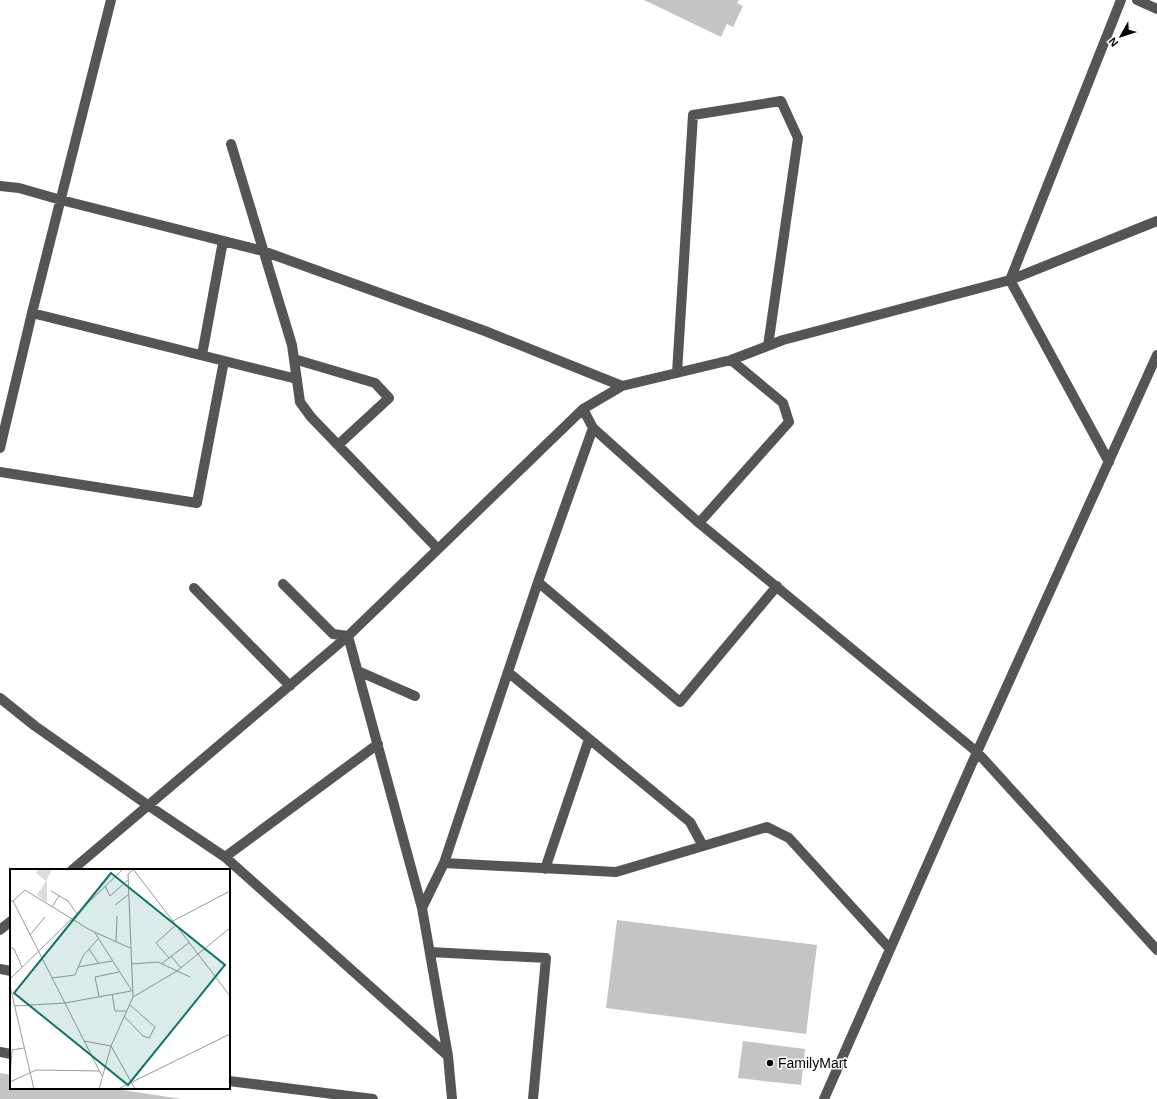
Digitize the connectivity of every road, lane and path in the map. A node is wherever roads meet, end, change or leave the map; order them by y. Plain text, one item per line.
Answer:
1 (111, 0) edge
2 (1121, 0) edge
3 (1137, 0) edge
4 (1157, 9) edge
5 (231, 144) dead end
6 (0, 186) edge
7 (61, 200) junction
8 (1157, 221) edge
9 (223, 241) junction
10 (263, 251) junction
11 (1010, 280) junction
12 (32, 313) junction
13 (768, 346) junction
14 (202, 355) junction
15 (1157, 355) edge
16 (294, 359) junction
17 (731, 360) junction
18 (224, 361) junction
19 (677, 372) junction
20 (297, 378) junction
21 (622, 386) junction
22 (582, 409) junction
23 (593, 428) junction
24 (338, 445) junction
25 (0, 448) edge
26 (1110, 462) junction
27 (0, 472) edge
28 (700, 523) junction
29 (438, 549) junction
30 (538, 582) junction
31 (283, 584) dead end
32 (777, 586) junction
33 (194, 588) dead end
34 (348, 636) junction
35 (358, 671) junction
36 (508, 672) junction
37 (290, 686) junction
38 (415, 696) dead end
39 (0, 698) edge
40 (588, 739) junction
41 (378, 744) junction
42 (977, 752) junction
43 (149, 806) junction
44 (703, 846) junction
45 (225, 857) junction
46 (444, 864) junction
47 (545, 868) junction
48 (73, 869) edge
49 (422, 908) junction
50 (10, 922) edge
51 (0, 930) edge
52 (890, 949) junction
53 (1157, 950) edge
54 (430, 952) junction
55 (0, 969) edge
56 (10, 971) edge
57 (0, 1052) edge
58 (10, 1054) edge
59 (448, 1056) junction
60 (230, 1081) edge
61 (373, 1099) edge
62 (452, 1099) edge
63 (533, 1099) edge
64 (824, 1099) edge

1 - 7 street
2 - 11 street
3 - 4 street
5 - 10 street
6 - 7 street
7 - 9 street
7 - 12 street
8 - 11 street
9 - 10 street
9 - 14 street
10 - 16 street
10 - 21 street
11 - 13 street
11 - 26 street
12 - 14 street
12 - 25 street
13 - 17 street
13 - 19 street
14 - 18 street
15 - 26 street
16 - 20 street
16 - 24 street
17 - 19 street
17 - 28 street
18 - 20 street
18 - 27 street
19 - 21 street
20 - 24 street
21 - 22 street
22 - 23 street
22 - 29 street
23 - 28 street
23 - 30 street
24 - 29 street
26 - 42 street
28 - 32 street
29 - 34 street
30 - 32 street
30 - 36 street
31 - 34 street
32 - 42 street
33 - 37 street
34 - 35 street
34 - 37 street
35 - 38 street
35 - 41 street
36 - 40 street
36 - 46 street
37 - 43 street
39 - 43 street
40 - 44 street
40 - 47 street
41 - 45 street
41 - 49 street
42 - 52 street
42 - 53 street
43 - 45 street
43 - 48 street
44 - 47 street
44 - 52 street
45 - 59 street
46 - 47 street
46 - 49 street
49 - 54 street
50 - 51 street
52 - 64 street
54 - 59 street
54 - 63 street
55 - 56 street
57 - 58 street
59 - 62 street
60 - 61 street

